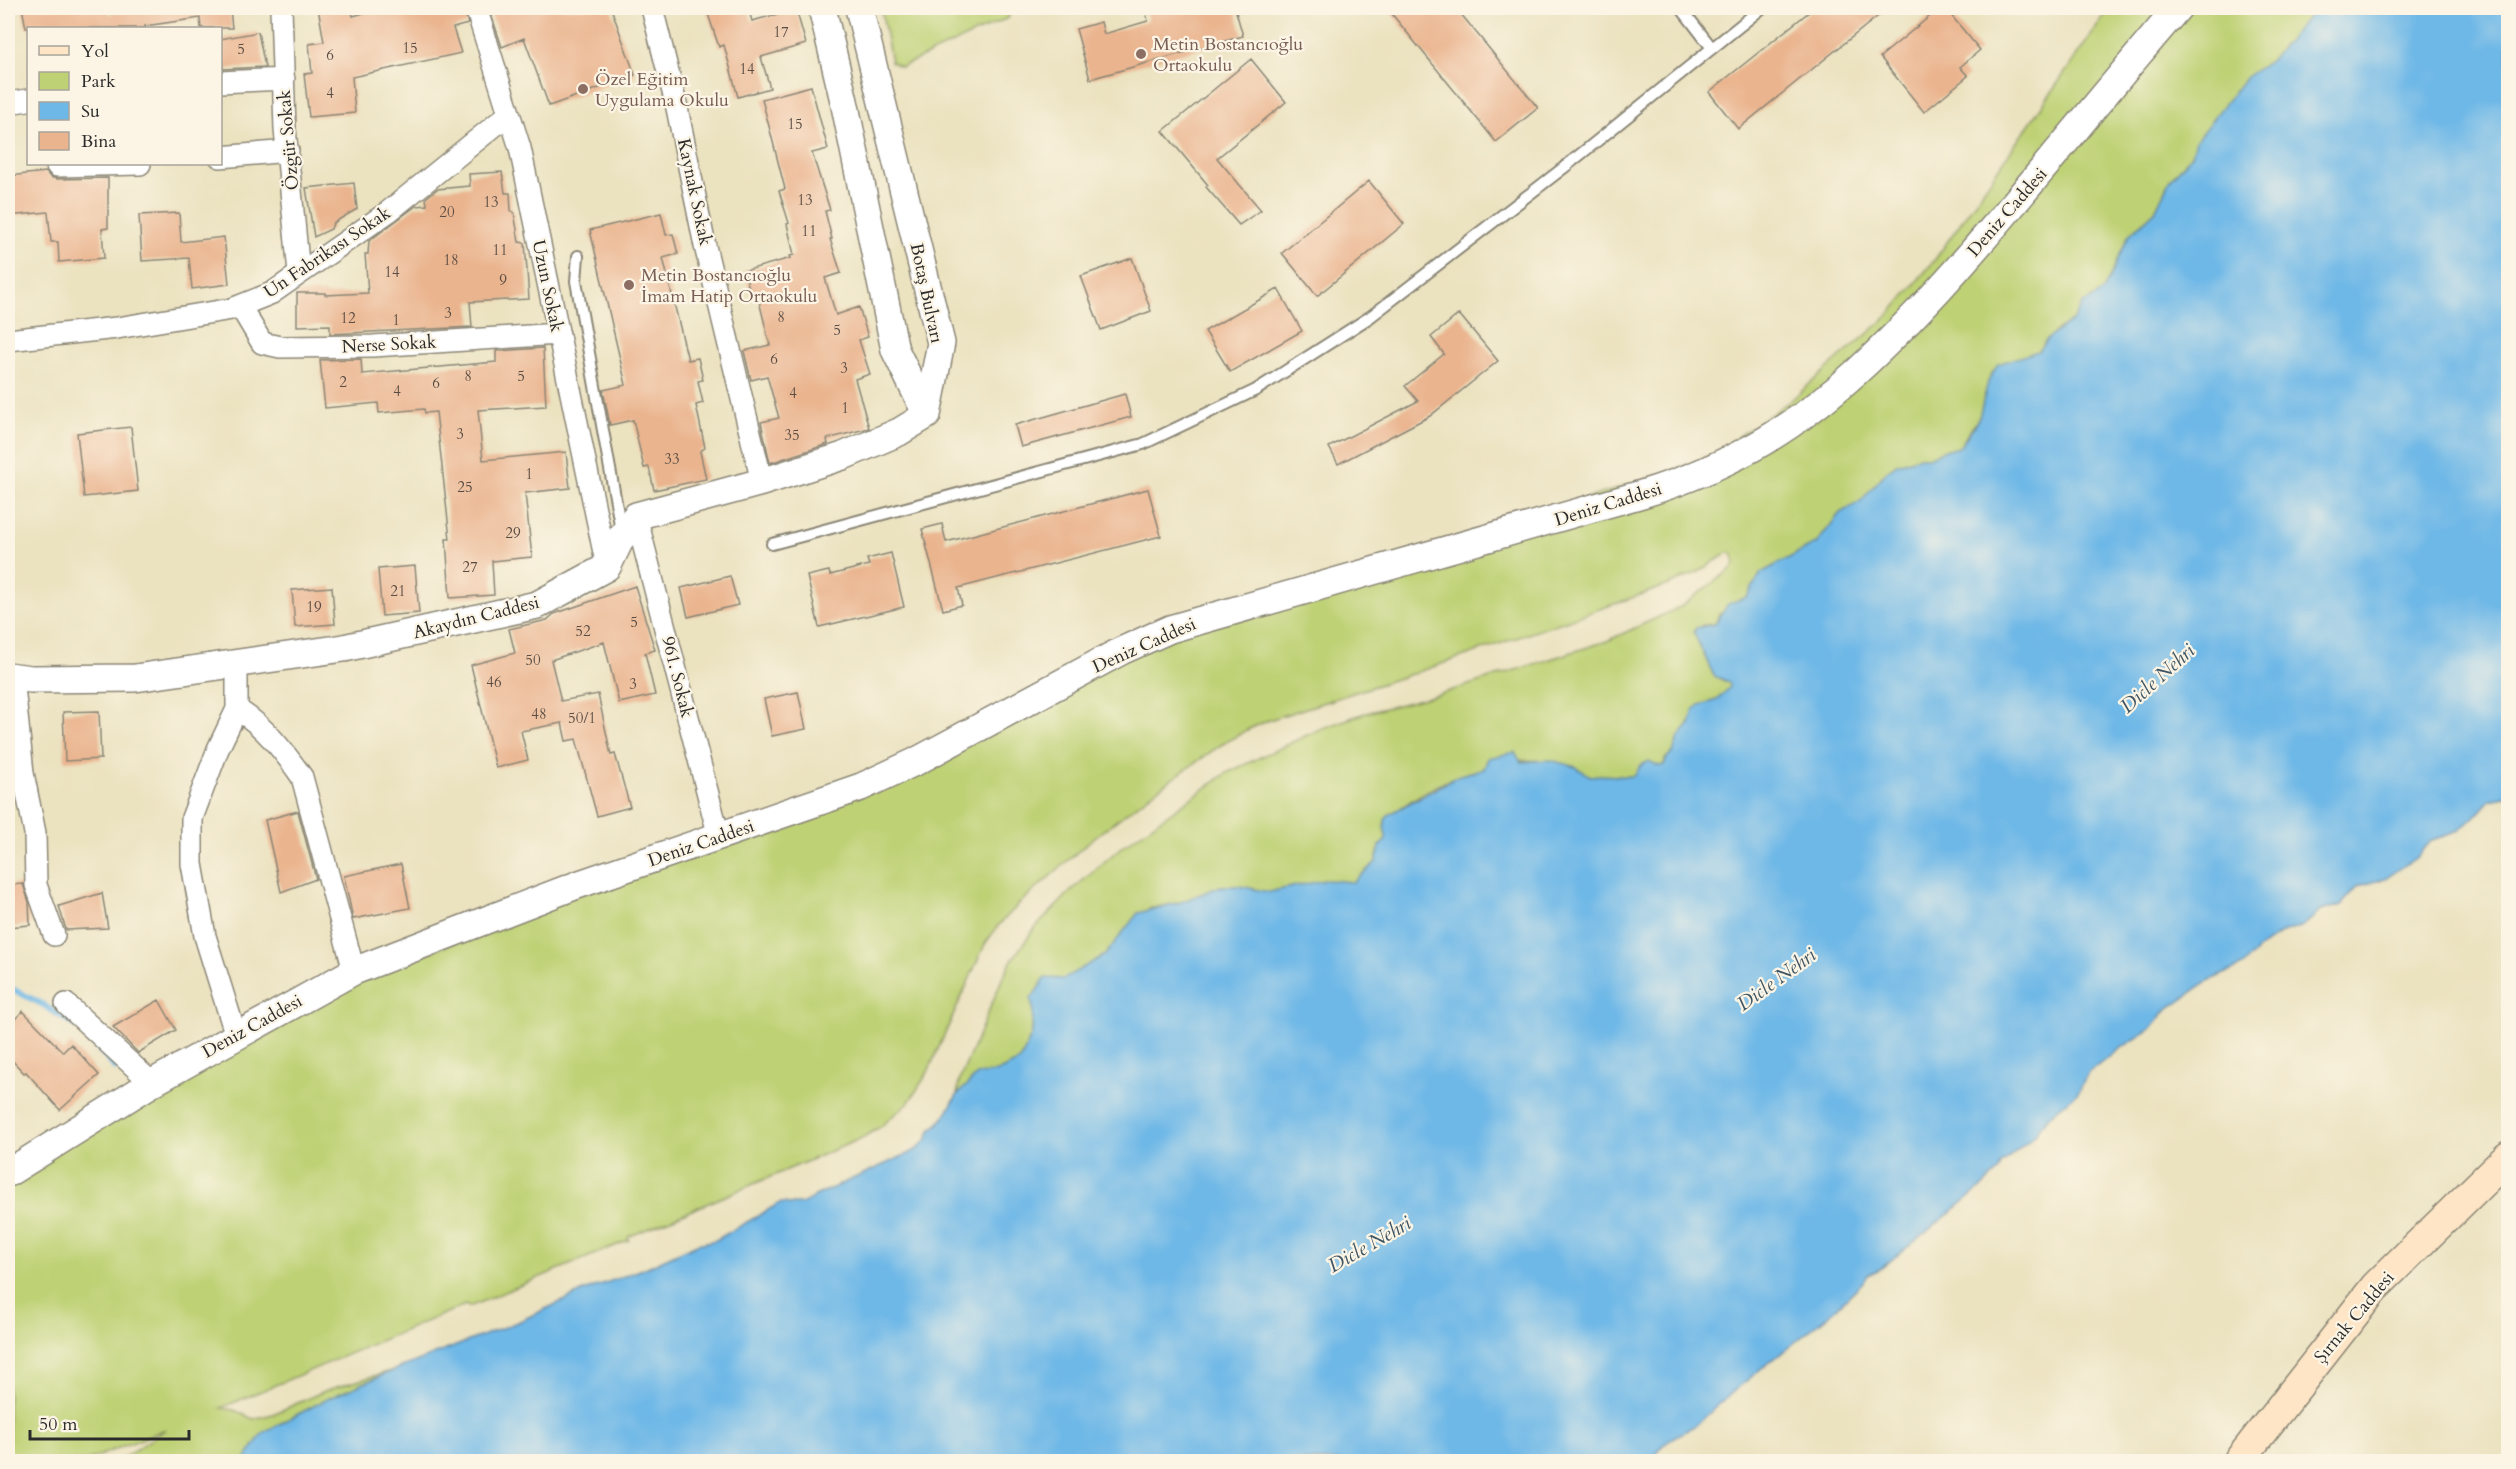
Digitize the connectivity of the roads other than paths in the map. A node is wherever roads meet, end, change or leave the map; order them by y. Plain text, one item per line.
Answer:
1 (281, 8) edge
2 (476, 8) edge
3 (652, 8) edge
4 (822, 8) edge
5 (859, 8) edge
6 (1682, 8) edge
7 (1762, 8) edge
8 (2178, 8) edge
9 (1712, 48) junction
10 (284, 80) junction
11 (222, 82) edge
12 (27, 100) edge
13 (8, 103) edge
14 (509, 114) junction
15 (288, 151) junction
16 (222, 157) edge
17 (98, 165) edge
18 (57, 166) dead end
19 (578, 256) dead end
20 (299, 273) junction
21 (240, 306) junction
22 (558, 334) junction
23 (8, 340) edge
24 (927, 415) junction
25 (762, 482) junction
26 (629, 526) junction
27 (772, 544) dead end
28 (607, 567) junction
29 (237, 663) junction
30 (10, 677) edge
31 (237, 709) junction
32 (719, 837) junction
33 (54, 935) dead end
34 (354, 971) junction
35 (66, 1004) dead end
36 (236, 1036) junction
37 (152, 1083) junction
38 (2508, 1157) edge
39 (8, 1173) edge
40 (2238, 1461) edge

1 - 10 street, Özgür Sokak
2 - 14 street, Uzun Sokak
3 - 25 street, Kaynak Sokak
4 - 24 street
5 - 24 street, Botaş Bulvarı
6 - 9 lane
7 - 9 lane
8 - 32 street, Deniz Caddesi
9 - 27 lane
10 - 11 street
10 - 15 street, Özgür Sokak
12 - 13 street
14 - 20 street, Un Fabrikası Sokak
14 - 22 street, Uzun Sokak
15 - 16 street
15 - 20 street, Özgür Sokak
17 - 18 street
19 - 26 lane
20 - 21 street, Un Fabrikası Sokak
21 - 22 street, Nerse Sokak
21 - 23 street, Un Fabrikası Sokak
22 - 28 street, Uzun Sokak
24 - 25 street
25 - 26 street
26 - 28 street
26 - 32 street, 961. Sokak
28 - 29 street, Akaydın Caddesi
29 - 30 street, Akaydın Caddesi
29 - 31 street
30 - 33 street
31 - 34 street
31 - 36 street
32 - 34 street, Deniz Caddesi
34 - 36 street, Deniz Caddesi
35 - 37 street
36 - 37 street, Deniz Caddesi
37 - 39 street, Deniz Caddesi
38 - 40 main road, Şırnak Caddesi

